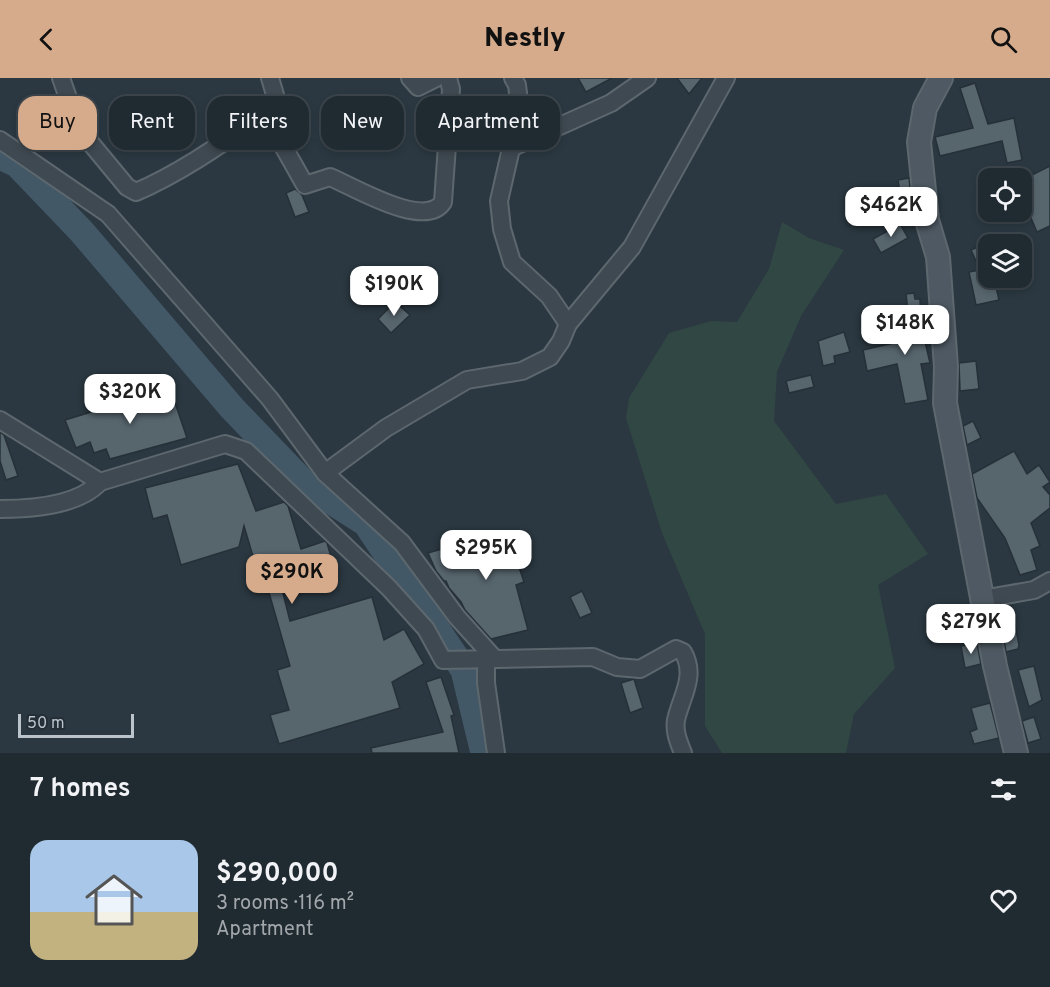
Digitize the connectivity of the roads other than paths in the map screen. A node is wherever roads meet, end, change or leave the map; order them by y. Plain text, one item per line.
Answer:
1 (61, 78) edge
2 (270, 78) edge
3 (410, 78) edge
4 (436, 78) edge
5 (448, 78) edge
6 (513, 78) edge
7 (647, 78) edge
8 (726, 78) edge
9 (941, 78) edge
10 (275, 96) edge
11 (452, 96) edge
12 (518, 96) edge
13 (560, 123) edge
14 (0, 140) edge
15 (211, 150) edge
16 (285, 150) edge
17 (449, 150) edge
18 (511, 150) edge
19 (568, 324) junction
20 (0, 420) edge
21 (325, 473) junction
22 (100, 482) junction
23 (0, 509) edge
24 (1050, 581) edge
25 (982, 599) junction
26 (490, 659) junction
27 (496, 753) edge
28 (682, 753) edge
29 (1016, 753) edge

1 - 15 street
2 - 10 street
3 - 4 street
5 - 11 street
6 - 12 street
7 - 13 street
8 - 19 street
9 - 25 street
14 - 21 street
16 - 17 street
18 - 19 street
19 - 21 street
20 - 22 street
21 - 26 street
22 - 23 street
22 - 26 street
24 - 25 street
25 - 29 street
26 - 27 street
26 - 28 street

